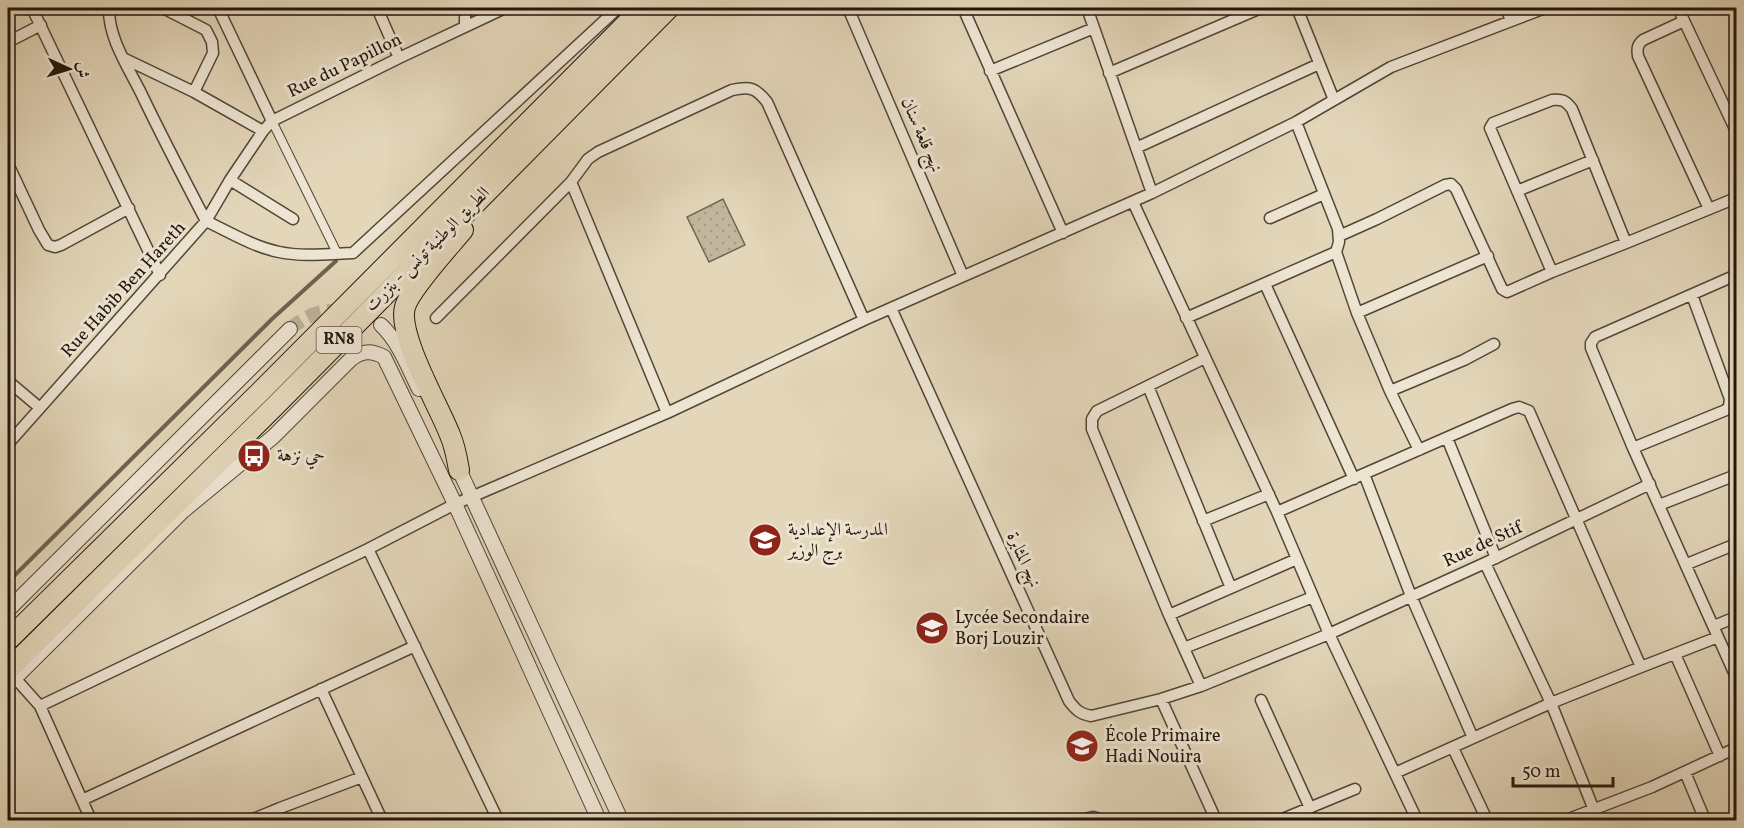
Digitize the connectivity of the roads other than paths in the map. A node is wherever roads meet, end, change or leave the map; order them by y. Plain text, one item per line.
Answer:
1 (32, 8) edge
2 (109, 8) edge
3 (163, 8) edge
4 (218, 8) edge
5 (377, 8) edge
6 (465, 8) edge
7 (505, 8) edge
8 (618, 8) edge
9 (642, 8) edge
10 (669, 8) edge
11 (848, 8) edge
12 (963, 8) edge
13 (1086, 8) edge
14 (1261, 8) edge
15 (1297, 8) edge
16 (1506, 8) edge
17 (1545, 8) edge
18 (1678, 8) edge
19 (1511, 21) junction
20 (1684, 21) junction
21 (41, 25) junction
22 (465, 25) junction
23 (1094, 28) junction
24 (8, 42) edge
25 (399, 57) junction
26 (123, 58) junction
27 (1319, 64) junction
28 (990, 71) junction
29 (1109, 73) junction
30 (194, 92) junction
31 (1334, 100) junction
32 (565, 111) junction
33 (272, 121) junction
34 (1296, 122) junction
35 (1737, 130) edge
36 (263, 131) junction
37 (1136, 148) junction
38 (1593, 160) junction
39 (8, 164) edge
40 (230, 180) junction
41 (571, 182) junction
42 (1516, 191) junction
43 (1152, 193) junction
44 (1324, 194) junction
45 (1737, 198) edge
46 (1133, 202) junction
47 (129, 208) junction
48 (480, 209) junction
49 (1709, 209) junction
50 (1270, 218) dead end
51 (293, 219) dead end
52 (206, 221) junction
53 (1063, 233) junction
54 (1339, 236) junction
55 (1626, 243) junction
56 (1335, 252) junction
57 (337, 253) junction
58 (1488, 256) junction
59 (1552, 272) junction
60 (160, 275) junction
61 (1737, 275) edge
62 (963, 276) junction
63 (1265, 284) junction
64 (1692, 296) junction
65 (891, 308) junction
66 (1357, 313) junction
67 (436, 318) dead end
68 (1186, 318) junction
69 (864, 320) junction
70 (381, 325) tunnel mouth
71 (290, 328) tunnel mouth
72 (1494, 344) dead end
73 (1205, 358) junction
74 (8, 381) edge
75 (1148, 386) junction
76 (1390, 391) junction
77 (40, 408) junction
78 (667, 413) junction
79 (1447, 438) junction
80 (8, 444) edge
81 (1633, 448) junction
82 (1419, 450) junction
83 (459, 470) junction
84 (1737, 475) edge
85 (1359, 476) junction
86 (1650, 484) junction
87 (1269, 494) junction
88 (472, 496) junction
89 (455, 504) junction
90 (1659, 505) junction
91 (183, 511) junction
92 (1277, 512) junction
93 (1575, 520) junction
94 (1203, 521) junction
95 (1737, 544) edge
96 (368, 549) junction
97 (1297, 559) junction
98 (1490, 561) junction
99 (1687, 564) junction
100 (1231, 588) junction
101 (1411, 596) junction
102 (1313, 597) junction
103 (8, 610) edge
104 (1169, 615) junction
105 (1737, 617) edge
106 (1714, 626) junction
107 (1329, 634) junction
108 (1718, 637) junction
109 (8, 640) edge
110 (415, 646) junction
111 (1184, 648) junction
112 (1675, 654) junction
113 (1641, 667) junction
114 (1737, 677) edge
115 (10, 678) edge
116 (1201, 686) junction
117 (321, 689) junction
118 (1161, 699) junction
119 (1261, 700) dead end
120 (1551, 703) junction
121 (40, 706) junction
122 (1473, 738) junction
123 (1453, 748) junction
124 (1737, 748) edge
125 (1720, 756) junction
126 (1685, 772) junction
127 (1395, 773) junction
128 (362, 777) junction
129 (1355, 789) dead end
130 (82, 800) junction
131 (1310, 808) junction
132 (1594, 810) junction
133 (91, 820) edge
134 (251, 820) edge
135 (382, 820) edge
136 (498, 820) edge
137 (599, 820) edge
138 (621, 820) edge
139 (1081, 820) edge
140 (1102, 820) edge
141 (1216, 820) edge
142 (1280, 820) edge
143 (1417, 820) edge
144 (1487, 820) edge
145 (1566, 820) edge
146 (1705, 820) edge

1 - 21 street
2 - 26 street
3 - 30 street
4 - 33 street
5 - 25 street
6 - 22 street
7 - 22 street, Rue du Papillon
8 - 57 street, Rue Habib Ben Hareth
9 - 109 highway, الطريق الوطنية تونس - بنزرت / RN8
10 - 32 highway, الطريق الوطنية تونس - بنزرت / RN8
11 - 62 street, نهج قلعة سنان
12 - 28 street
13 - 23 street
14 - 29 street
15 - 27 street
16 - 19 street
17 - 19 street
18 - 20 street
19 - 31 street
20 - 35 street
20 - 49 street
21 - 24 street
21 - 47 street
22 - 25 street, Rue du Papillon
23 - 28 street
23 - 29 street
25 - 33 street, Rue du Papillon
26 - 30 street
26 - 52 street
27 - 31 street
27 - 37 street
28 - 53 street
29 - 37 street
30 - 36 street
31 - 34 street
32 - 48 highway, RN8
32 - 115 highway, الطريق الوطنية تونس - بنزرت / RN8
33 - 36 street
33 - 57 street
34 - 43 street
34 - 44 street
36 - 40 street
37 - 43 street
38 - 42 street
38 - 42 street
38 - 55 street
39 - 47 street
40 - 51 street
40 - 52 street
41 - 67 street
41 - 69 street
41 - 78 street
42 - 59 street
43 - 46 street
44 - 50 street
44 - 54 street
45 - 49 street
46 - 53 street
46 - 68 street
47 - 60 street
48 - 83 highway, RN8
48 - 91 highway, RN8
49 - 55 street
52 - 57 street, Rue Habib Ben Hareth
52 - 60 street, Rue Habib Ben Hareth
53 - 62 street
54 - 56 street
54 - 58 street
55 - 59 street
56 - 63 street
56 - 66 street
58 - 59 street
58 - 66 street
60 - 77 street, Rue Habib Ben Hareth
61 - 64 street
62 - 65 street
63 - 68 street
63 - 85 street
64 - 81 street
64 - 81 street
65 - 69 street
65 - 118 street, نهج المثابرة
66 - 76 street
68 - 73 street
69 - 78 street
70 - 83 street
71 - 103 street
72 - 76 street
73 - 75 street
73 - 87 street
74 - 77 street
75 - 94 street
75 - 104 street
76 - 82 street
77 - 80 street, Rue Habib Ben Hareth
78 - 88 street
79 - 82 street
79 - 93 street
79 - 98 street
81 - 86 street
82 - 85 street
83 - 88 street
84 - 90 street
85 - 92 street
85 - 101 street
86 - 90 street
86 - 93 street, Rue de Stif
87 - 92 street
87 - 94 street
88 - 89 street
88 - 138 street
89 - 91 street
89 - 96 street
89 - 137 street
90 - 99 street
91 - 115 street
92 - 97 street
93 - 98 street, Rue de Stif
93 - 113 street
94 - 100 street
95 - 99 street
96 - 110 street
96 - 121 street
97 - 100 street
97 - 102 street
98 - 101 street, Rue de Stif
98 - 120 street
99 - 106 street
100 - 104 street
101 - 107 street, Rue de Stif
101 - 122 street
102 - 107 street
102 - 111 street
104 - 111 street
105 - 106 street
106 - 108 street
107 - 116 street, نهج المثابرة
107 - 127 street
108 - 112 street
108 - 114 street
110 - 117 street
110 - 136 street
111 - 116 street
112 - 113 street
112 - 125 street
113 - 120 street
115 - 121 street
116 - 118 street, نهج المثابرة
117 - 128 street
117 - 130 street
118 - 141 street
119 - 131 street
120 - 122 street
120 - 132 street
121 - 130 street
122 - 123 street
123 - 127 street
123 - 144 street
124 - 125 street
125 - 126 street
126 - 132 street
126 - 146 street
127 - 143 street
128 - 134 street
128 - 135 street
129 - 131 street
130 - 133 street
131 - 142 street
132 - 145 street
139 - 140 street

